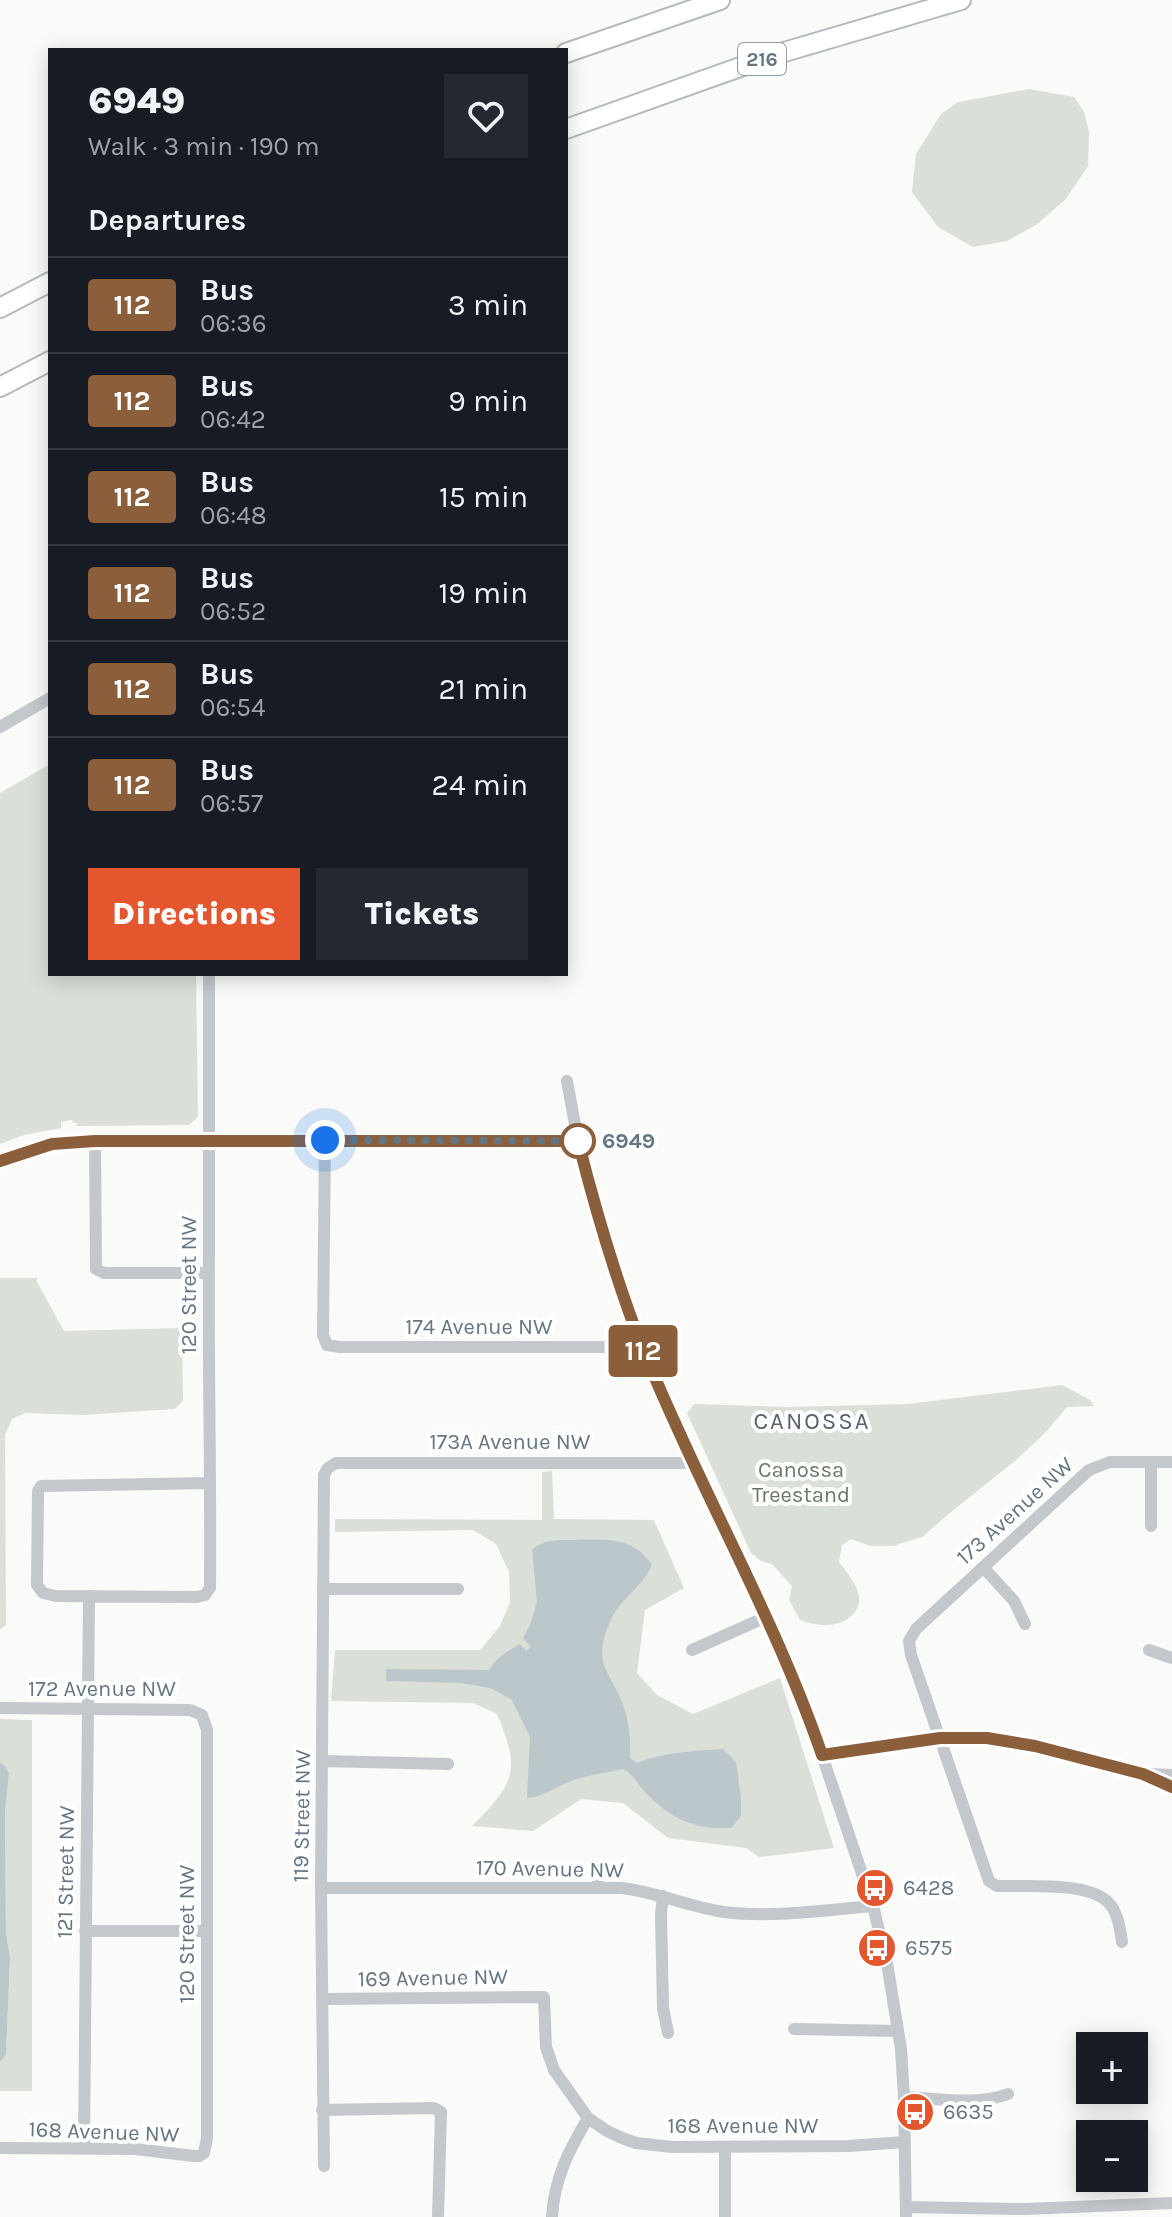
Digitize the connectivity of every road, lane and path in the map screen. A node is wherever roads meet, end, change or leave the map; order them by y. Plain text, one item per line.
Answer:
1 (720, 0) edge
2 (961, 0) edge
3 (568, 52) edge
4 (568, 128) edge
5 (48, 283) edge
6 (0, 308) edge
7 (48, 362) edge
8 (0, 387) edge
9 (48, 699) edge
10 (0, 727) edge
11 (209, 976) edge
12 (567, 1081) dead end
13 (325, 1140) junction
14 (95, 1141) junction
15 (210, 1141) junction
16 (578, 1141) junction
17 (0, 1161) edge
18 (209, 1273) junction
19 (642, 1347) junction
20 (1151, 1462) junction
21 (1172, 1462) edge
22 (694, 1463) junction
23 (328, 1468) joint
24 (210, 1483) junction
25 (1151, 1526) dead end
26 (983, 1567) junction
27 (323, 1589) junction
28 (458, 1589) dead end
29 (89, 1596) junction
30 (766, 1617) junction
31 (1025, 1624) dead end
32 (692, 1650) dead end
33 (1149, 1650) dead end
34 (1172, 1658) edge
35 (0, 1708) edge
36 (89, 1709) junction
37 (202, 1715) joint
38 (940, 1738) junction
39 (822, 1755) junction
40 (323, 1761) junction
41 (448, 1764) dead end
42 (1143, 1774) junction
43 (1172, 1775) edge
44 (1172, 1787) edge
45 (598, 1866) dead end
46 (321, 1888) junction
47 (598, 1888) junction
48 (663, 1896) junction
49 (873, 1906) junction
50 (85, 1931) junction
51 (207, 1931) junction
52 (1122, 1942) dead end
53 (322, 1999) junction
54 (794, 2029) dead end
55 (898, 2031) junction
56 (668, 2033) dead end
57 (1008, 2094) dead end
58 (904, 2097) junction
59 (322, 2110) junction
60 (588, 2118) junction
61 (905, 2142) junction
62 (725, 2147) junction
63 (0, 2148) edge
64 (84, 2148) junction
65 (204, 2153) joint
66 (324, 2166) dead end
67 (1172, 2203) edge
68 (906, 2212) edge
69 (438, 2217) edge
70 (552, 2217) edge
71 (725, 2217) edge

1 - 3 highway
2 - 4 highway, 216
5 - 6 highway
7 - 8 highway
9 - 10 street
11 - 15 street, 120 Street NW
12 - 16 street
13 - 15 street
13 - 16 street
13 - 19 street, 174 Avenue NW
14 - 15 street
14 - 17 street
14 - 18 street
15 - 18 street, 120 Street NW
16 - 19 street
18 - 24 street, 120 Street NW
19 - 22 street
20 - 21 street, 173 Avenue NW
20 - 25 street
20 - 26 street, 173 Avenue NW
22 - 23 street, 173A Avenue NW
22 - 30 street
23 - 27 street, 119 Street NW
24 - 29 street, 120 Street NW
24 - 29 street
26 - 31 street
26 - 38 street, 173 Avenue NW
27 - 28 street
27 - 40 street, 119 Street NW
29 - 36 street, 121 Street NW
30 - 32 street
30 - 39 street
33 - 34 street
35 - 36 street, 172 Avenue NW
36 - 37 street, 172 Avenue NW
36 - 50 street, 121 Street NW
37 - 51 street, 120 Street NW
38 - 39 street
38 - 42 street
38 - 52 street
39 - 49 street
40 - 41 street
40 - 46 street, 119 Street NW
42 - 43 street
42 - 44 street
45 - 47 street
46 - 47 street, 170 Avenue NW
46 - 53 street, 119 Street NW
47 - 48 street, 170 Avenue NW
48 - 49 street, 170 Avenue NW
48 - 56 street
49 - 55 street
50 - 51 street
50 - 64 street, 121 Street NW
51 - 65 street, 120 Street NW
53 - 59 street, 119 Street NW
53 - 60 street, 169 Avenue NW
54 - 55 street
55 - 58 street
57 - 58 street
58 - 61 street
59 - 66 street, 119 Street NW
59 - 69 street
60 - 62 street, 168 Avenue NW
60 - 70 street
61 - 62 street, 168 Avenue NW
61 - 68 street
62 - 71 street
63 - 64 street, 168 Avenue NW
64 - 65 street, 168 Avenue NW
67 - 68 street

